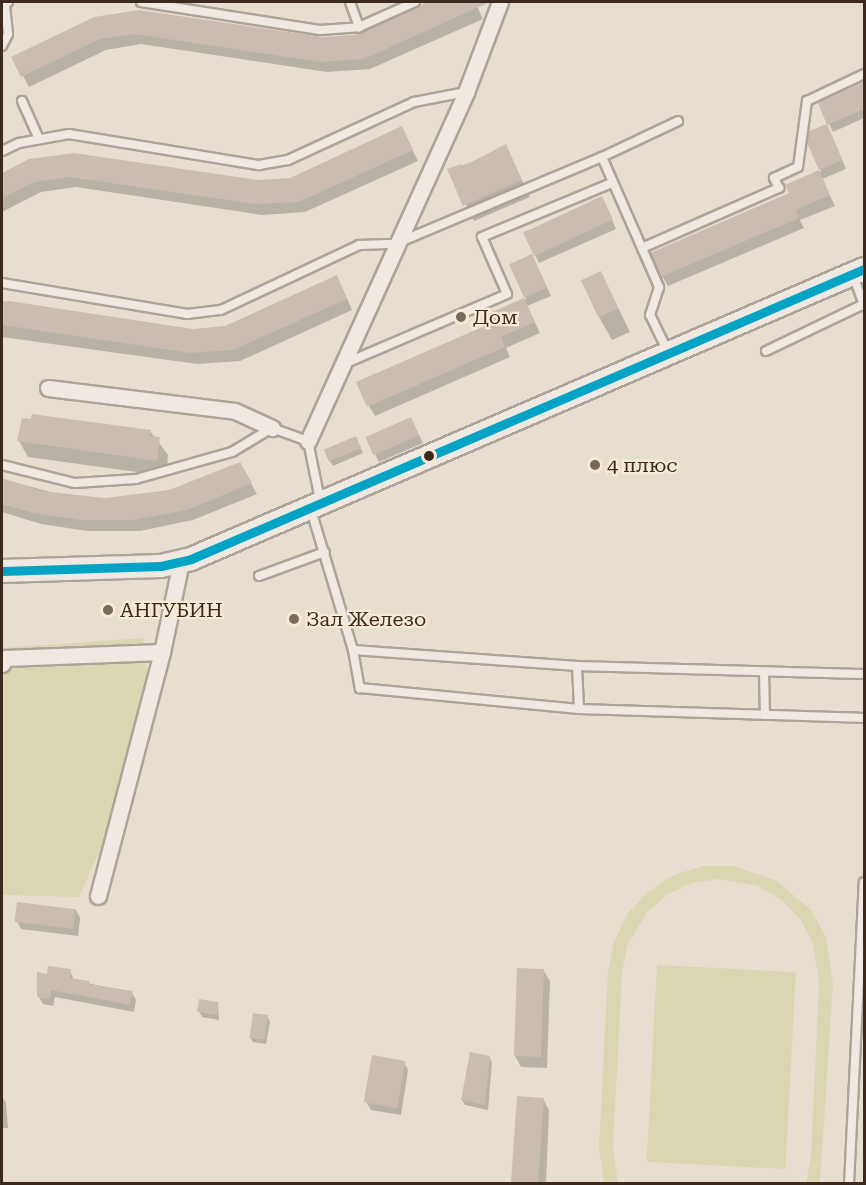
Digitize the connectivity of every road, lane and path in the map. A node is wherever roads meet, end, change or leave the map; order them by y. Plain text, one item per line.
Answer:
1 (8, 2) edge
2 (141, 2) edge
3 (350, 2) edge
4 (415, 2) edge
5 (500, 2) edge
6 (359, 27) junction
7 (2, 46) edge
8 (864, 74) edge
9 (466, 92) junction
10 (22, 101) dead end
11 (678, 121) dead end
12 (39, 139) junction
13 (2, 151) edge
14 (602, 157) junction
15 (612, 183) junction
16 (395, 244) junction
17 (642, 248) junction
18 (859, 271) edge
19 (2, 283) edge
20 (864, 305) edge
21 (766, 351) dead end
22 (669, 354) junction
23 (339, 366) junction
24 (48, 388) dead end
25 (272, 428) junction
26 (308, 441) junction
27 (2, 465) edge
28 (316, 506) junction
29 (325, 552) junction
30 (181, 562) junction
31 (2, 571) edge
32 (259, 576) dead end
33 (353, 650) junction
34 (162, 652) junction
35 (2, 664) edge
36 (577, 666) junction
37 (764, 672) junction
38 (864, 674) edge
39 (579, 709) junction
40 (765, 715) junction
41 (864, 718) edge
42 (864, 882) edge
43 (98, 896) dead end
44 (849, 1184) edge

1 - 7 lane
2 - 6 lane
3 - 6 lane
4 - 6 lane
5 - 9 street
8 - 17 lane
9 - 12 lane
9 - 16 street
10 - 12 lane
11 - 14 lane
12 - 13 lane
14 - 15 lane
14 - 16 lane
15 - 17 lane
15 - 23 lane
16 - 19 lane
16 - 23 street
17 - 22 lane
18 - 20 lane
18 - 22 main road
20 - 21 lane
22 - 28 main road
23 - 26 street
24 - 25 street
25 - 26 lane
25 - 27 lane
26 - 28 lane
28 - 29 lane
28 - 30 main road
29 - 32 lane
29 - 33 lane
30 - 31 main road
30 - 34 street
33 - 36 lane
33 - 39 lane
34 - 35 street
34 - 43 street
36 - 37 lane
36 - 39 lane
37 - 38 lane
37 - 40 lane
39 - 40 lane
40 - 41 lane
42 - 44 lane

